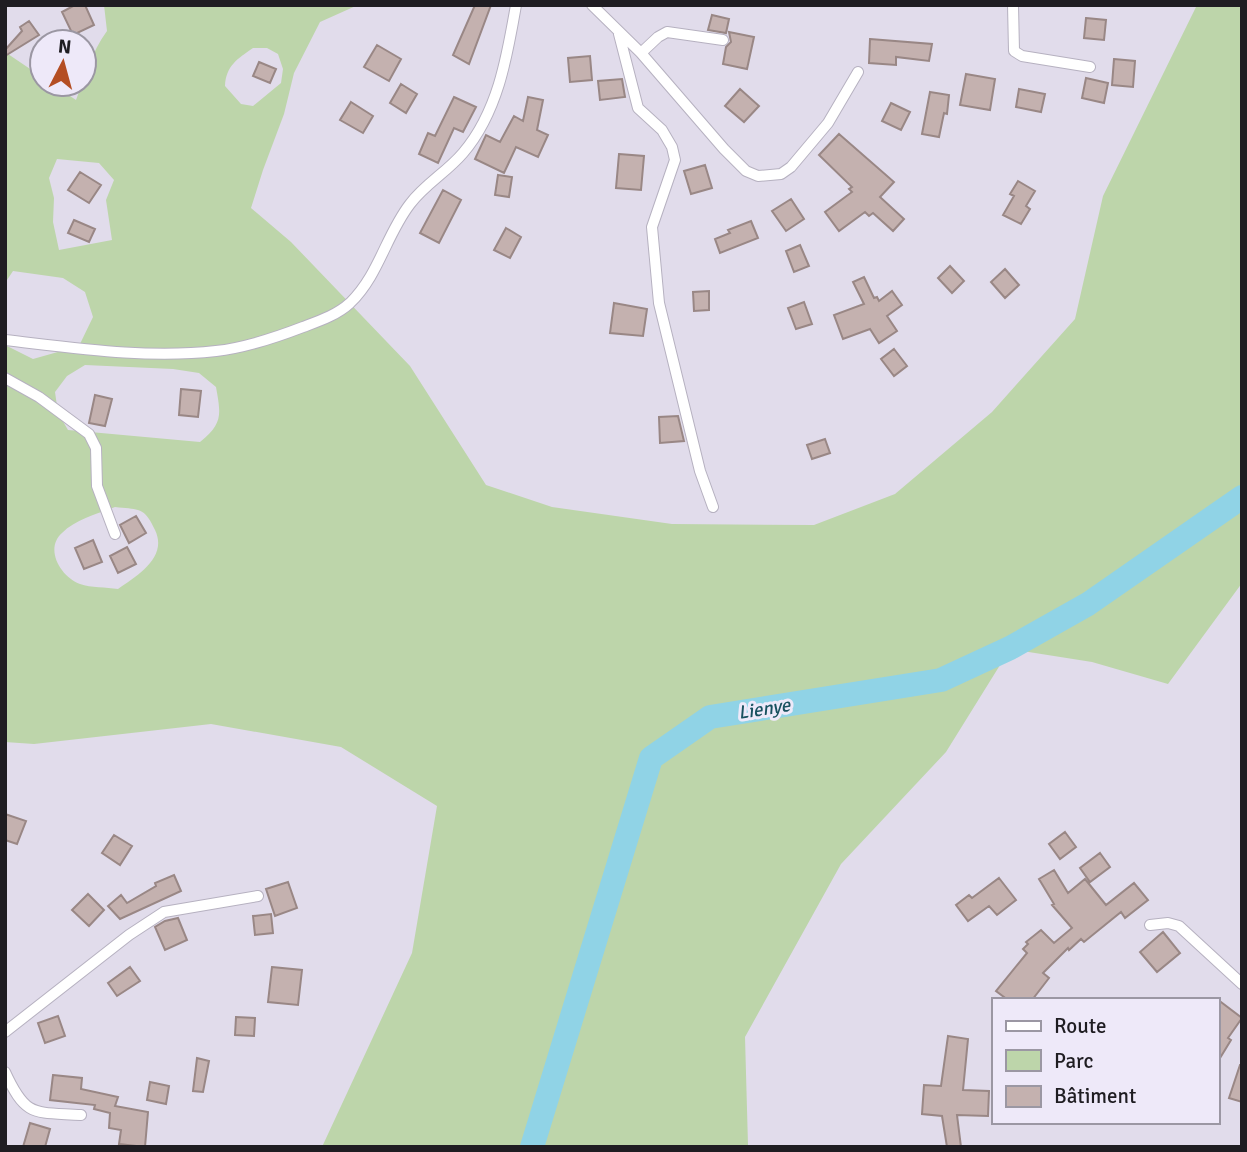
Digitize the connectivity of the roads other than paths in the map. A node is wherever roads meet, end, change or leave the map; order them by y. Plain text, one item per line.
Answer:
1 (516, 5) edge
2 (592, 5) edge
3 (1013, 5) edge
4 (619, 34) junction
5 (723, 40) dead end
6 (641, 53) junction
7 (1090, 67) dead end
8 (858, 72) dead end
9 (5, 340) edge
10 (5, 378) edge
11 (713, 507) dead end
12 (115, 534) dead end
13 (258, 897) dead end
14 (1150, 925) dead end
15 (1242, 984) edge
16 (5, 1032) edge
17 (5, 1072) edge
18 (81, 1115) dead end

1 - 9 street
2 - 4 street
3 - 7 street
4 - 6 street
4 - 11 street
5 - 6 street
6 - 8 street
10 - 12 street
13 - 16 street
14 - 15 street
17 - 18 street

